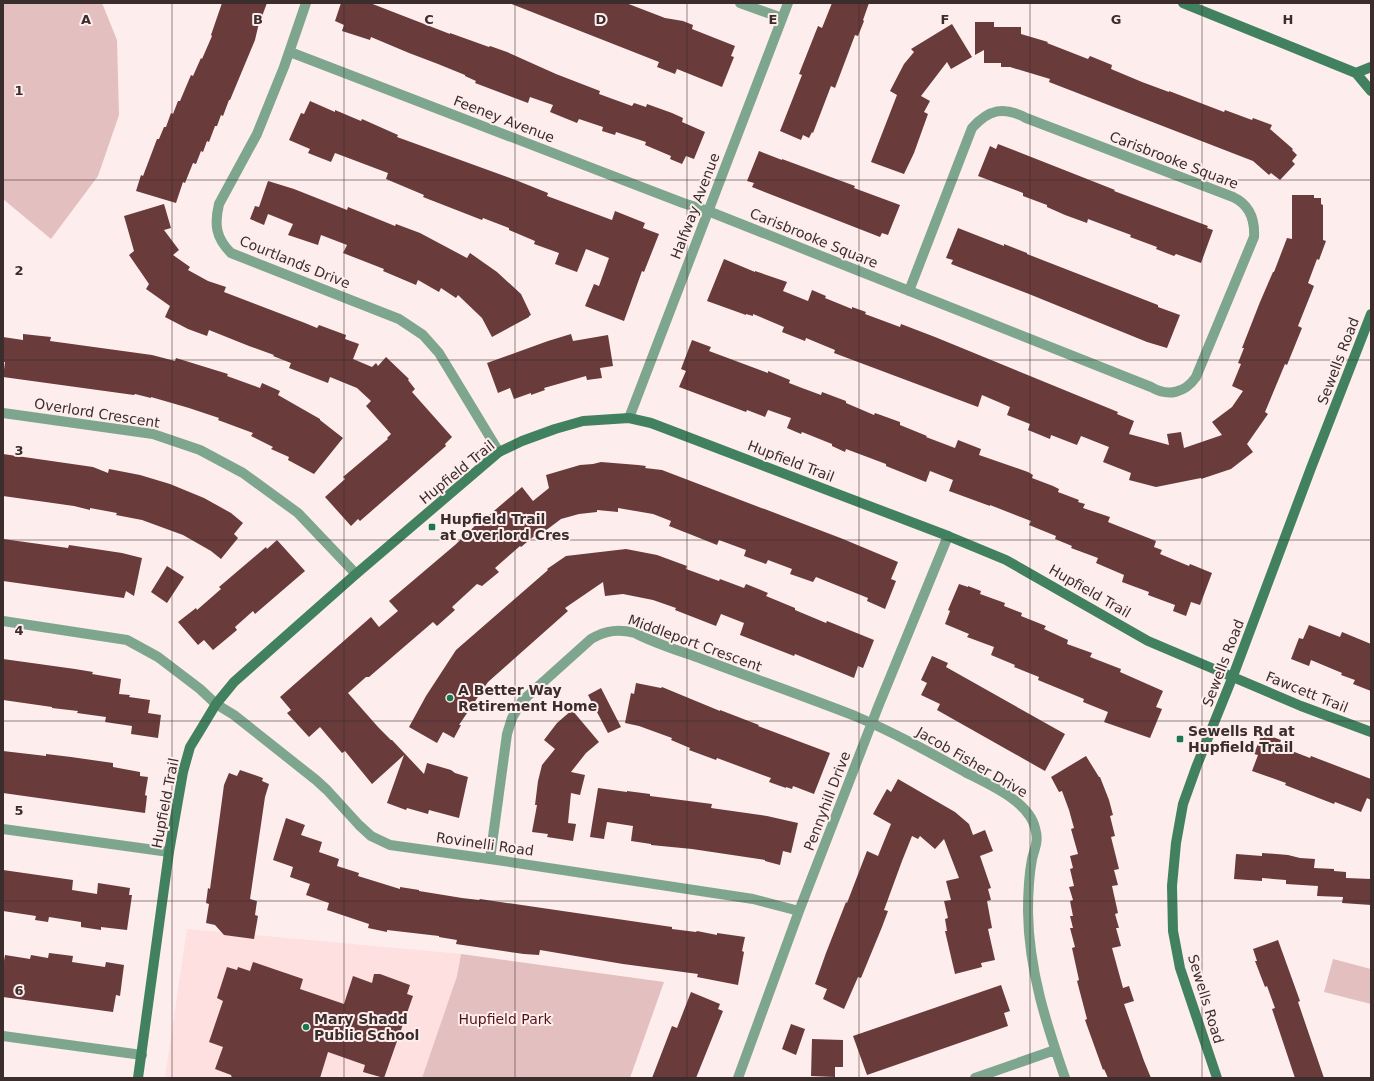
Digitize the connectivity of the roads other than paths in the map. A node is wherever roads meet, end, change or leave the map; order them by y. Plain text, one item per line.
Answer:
1 (306, 3) edge
2 (740, 3) edge
3 (788, 3) edge
4 (1183, 3) edge
5 (782, 18) junction
6 (290, 52) junction
7 (1371, 67) edge
8 (1356, 73) junction
9 (1371, 91) edge
10 (708, 211) junction
11 (909, 291) junction
12 (1371, 314) edge
13 (3, 413) edge
14 (629, 418) junction
15 (499, 452) junction
16 (948, 536) junction
17 (356, 574) junction
18 (3, 621) edge
19 (1233, 676) junction
20 (216, 704) junction
21 (872, 724) junction
22 (1371, 732) edge
23 (3, 829) edge
24 (169, 852) junction
25 (490, 858) junction
26 (799, 911) junction
27 (3, 1036) edge
28 (1055, 1050) junction
29 (142, 1055) junction
30 (138, 1078) edge
31 (738, 1078) edge
32 (975, 1078) edge
33 (1065, 1078) edge
34 (1217, 1078) edge

1 - 6 street, Courtlands Drive
2 - 5 street
3 - 5 street, Halfway Avenue
4 - 8 street
5 - 10 street, Halfway Avenue
6 - 10 street, Feeney Avenue
6 - 15 street, Courtlands Drive
7 - 8 street
8 - 9 street
10 - 11 street, Carisbrooke Square
10 - 14 street, Halfway Avenue
11 - 11 street, Carisbrooke Square
12 - 19 street, Sewells Road
13 - 17 street, Overlord Crescent
14 - 15 street, Hupfield Trail
14 - 16 street, Hupfield Trail
15 - 17 street, Hupfield Trail
16 - 19 street, Hupfield Trail
16 - 21 street, Pennyhill Drive
17 - 20 street, Hupfield Trail
18 - 20 street
19 - 22 street, Fawcett Trail
19 - 34 street, Sewells Road
20 - 24 street, Hupfield Trail
20 - 25 street, Rovinelli Road
21 - 25 street, Middleport Crescent
21 - 26 street, Pennyhill Drive
21 - 28 street, Jacob Fisher Drive
23 - 24 street
24 - 29 street, Hupfield Trail
25 - 26 street, Rovinelli Road
26 - 31 street, Pennyhill Drive
27 - 29 street
28 - 32 street
28 - 33 street, Jacob Fisher Drive
29 - 30 street, Hupfield Trail

